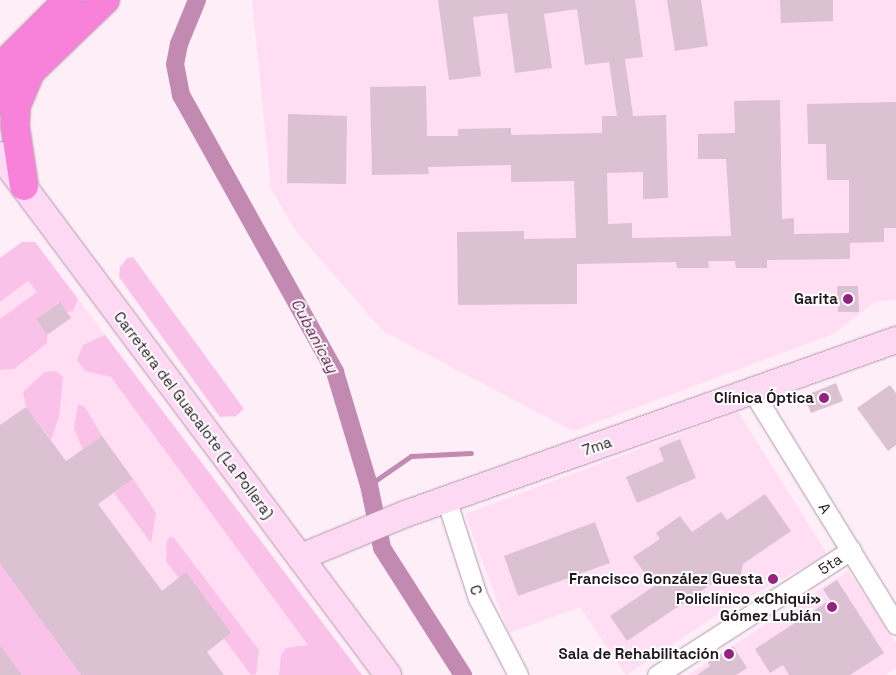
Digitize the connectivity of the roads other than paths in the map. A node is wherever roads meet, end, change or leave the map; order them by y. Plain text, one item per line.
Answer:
1 (68, 0) edge
2 (105, 0) edge
3 (18, 56) edge
4 (0, 68) edge
5 (0, 101) edge
6 (0, 155) edge
7 (12, 181) edge
8 (896, 340) edge
9 (753, 392) junction
10 (446, 499) junction
11 (851, 550) junction
12 (301, 557) junction
13 (896, 624) edge
14 (388, 675) edge
15 (518, 675) edge
16 (657, 675) edge

1 - 3 highway
2 - 3 highway
3 - 4 highway
3 - 5 highway
3 - 7 highway
6 - 7 main road, Carretera del Guacalote (La Pollera)
7 - 12 main road, Carretera del Guacalote (La Pollera)
8 - 9 main road, 7ma
9 - 10 main road, 7ma
9 - 11 street, A
10 - 12 main road, 7ma
10 - 15 street, C
11 - 13 street, A
11 - 16 street, 5ta
12 - 14 main road, Carretera del Guacalote (La Pollera)

